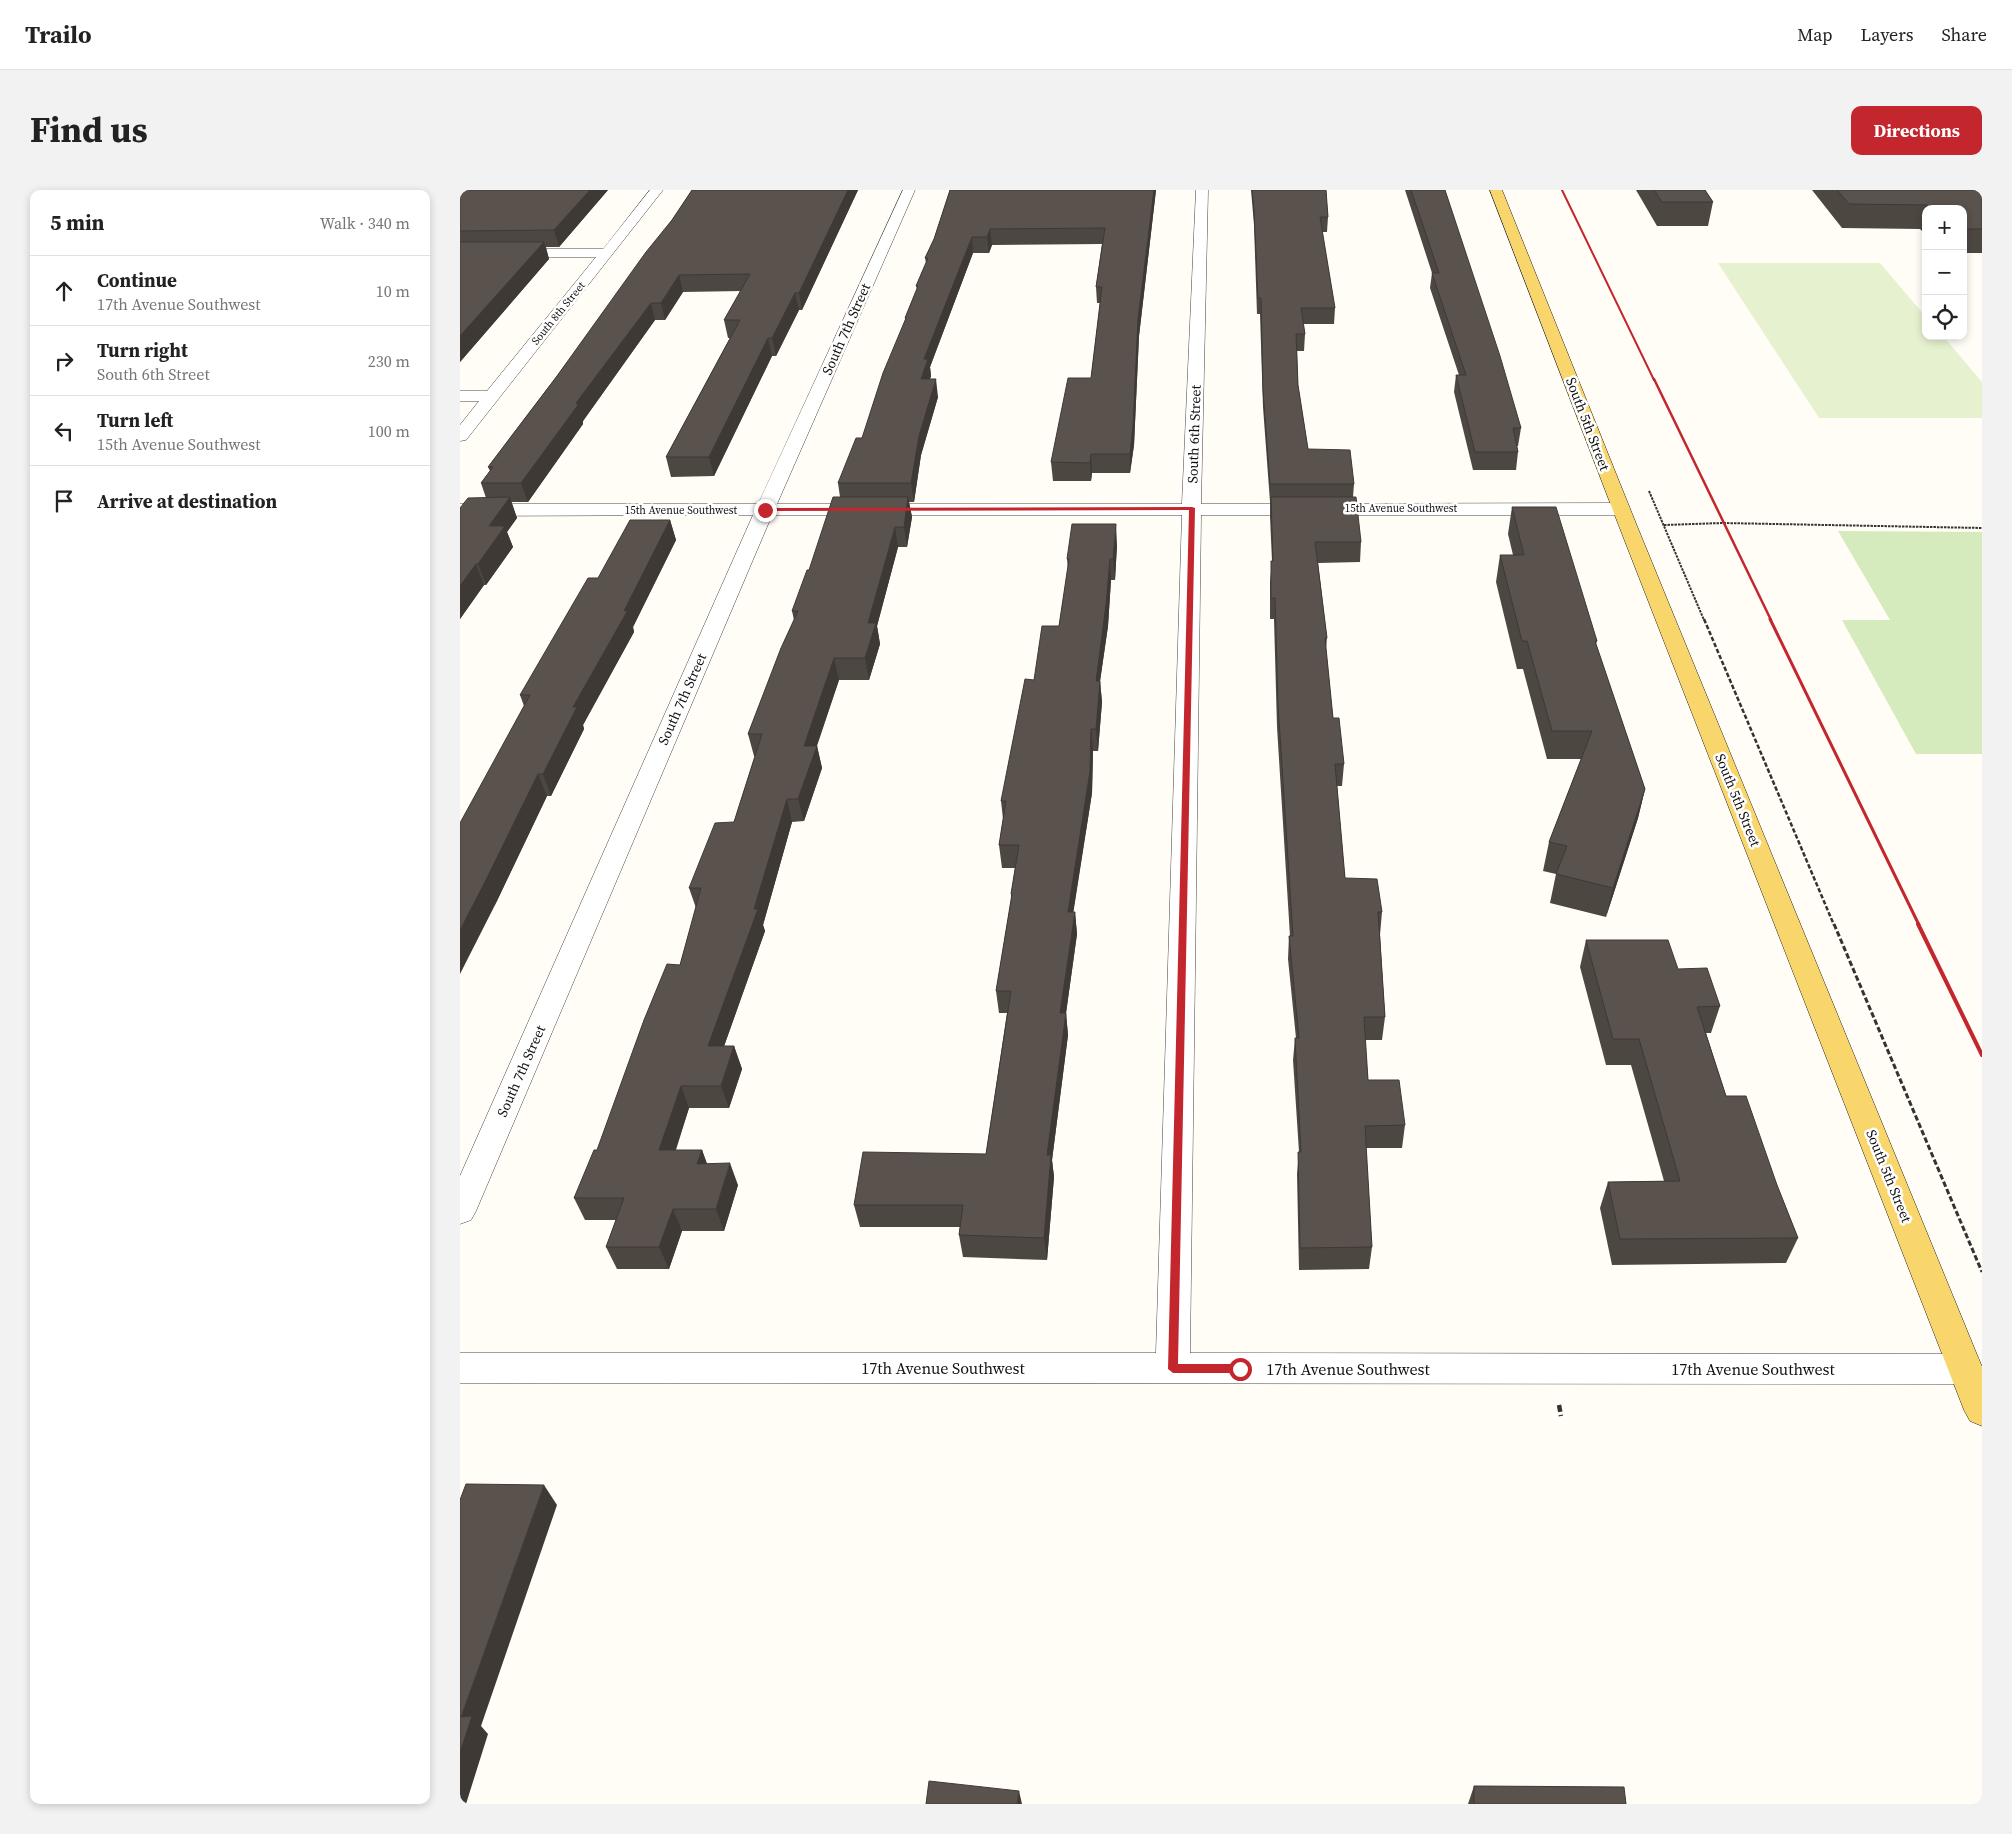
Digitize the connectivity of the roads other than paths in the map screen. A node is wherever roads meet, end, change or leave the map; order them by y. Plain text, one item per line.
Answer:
1 (657, 190) edge
2 (909, 190) edge
3 (1202, 190) edge
4 (1496, 190) edge
5 (460, 253) edge
6 (606, 253) junction
7 (460, 396) edge
8 (491, 396) junction
9 (460, 436) edge
10 (1192, 508) junction
11 (1621, 509) junction
12 (460, 510) edge
13 (765, 510) junction
14 (460, 1211) edge
15 (460, 1368) edge
16 (1173, 1369) junction
17 (1966, 1369) junction
18 (1982, 1410) edge

1 - 6 street, South 8th Street
2 - 13 street, South 7th Street
3 - 10 street, South 6th Street
4 - 11 main road, South 5th Street
5 - 6 street
6 - 8 street, South 8th Street
7 - 8 street
8 - 9 street, South 8th Street
10 - 11 street, 15th Avenue Southwest
10 - 13 street, 15th Avenue Southwest
10 - 16 street, South 6th Street
11 - 17 main road, South 5th Street
12 - 13 street, 15th Avenue Southwest
13 - 14 street, South 7th Street
15 - 16 street, 17th Avenue Southwest
16 - 17 street, 17th Avenue Southwest
17 - 18 main road, South 5th Street

